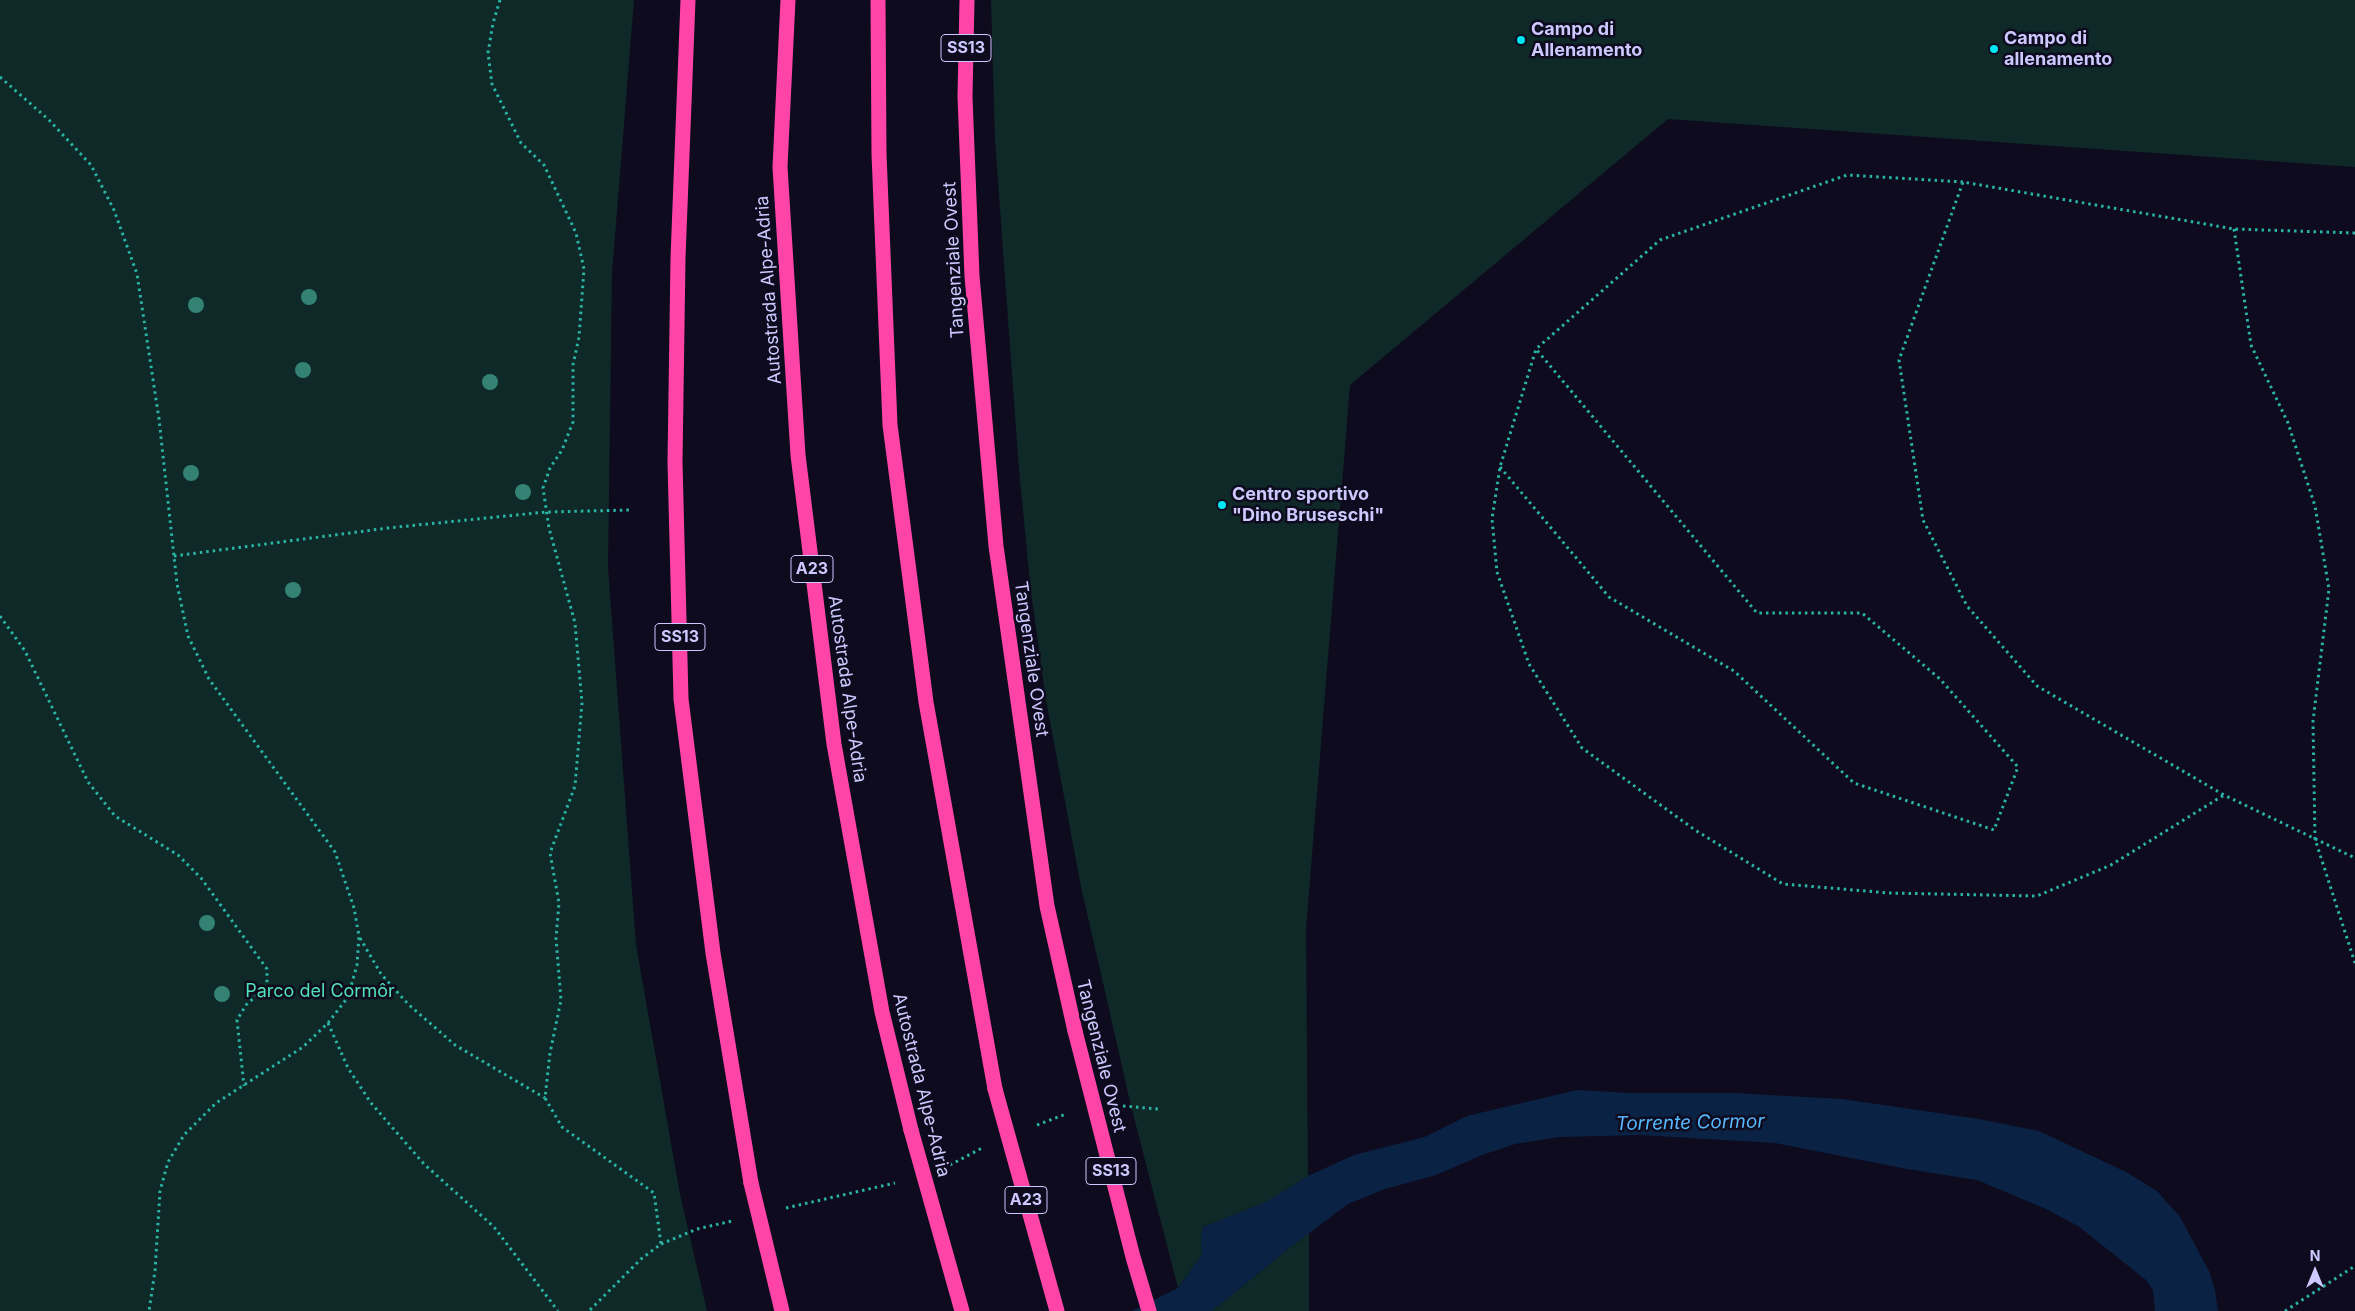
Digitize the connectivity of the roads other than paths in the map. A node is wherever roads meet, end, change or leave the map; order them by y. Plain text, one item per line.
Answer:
1 (688, 0) edge
2 (788, 0) edge
3 (878, 0) edge
4 (967, 0) edge
5 (782, 1311) edge
6 (962, 1311) edge
7 (1056, 1311) edge
8 (1149, 1311) edge

1 - 5 highway, SS13, bridge
2 - 6 highway, Autostrada Alpe-Adria / A23, bridge
3 - 7 highway, A23, bridge
4 - 8 highway, Tangenziale Ovest / SS13, bridge

